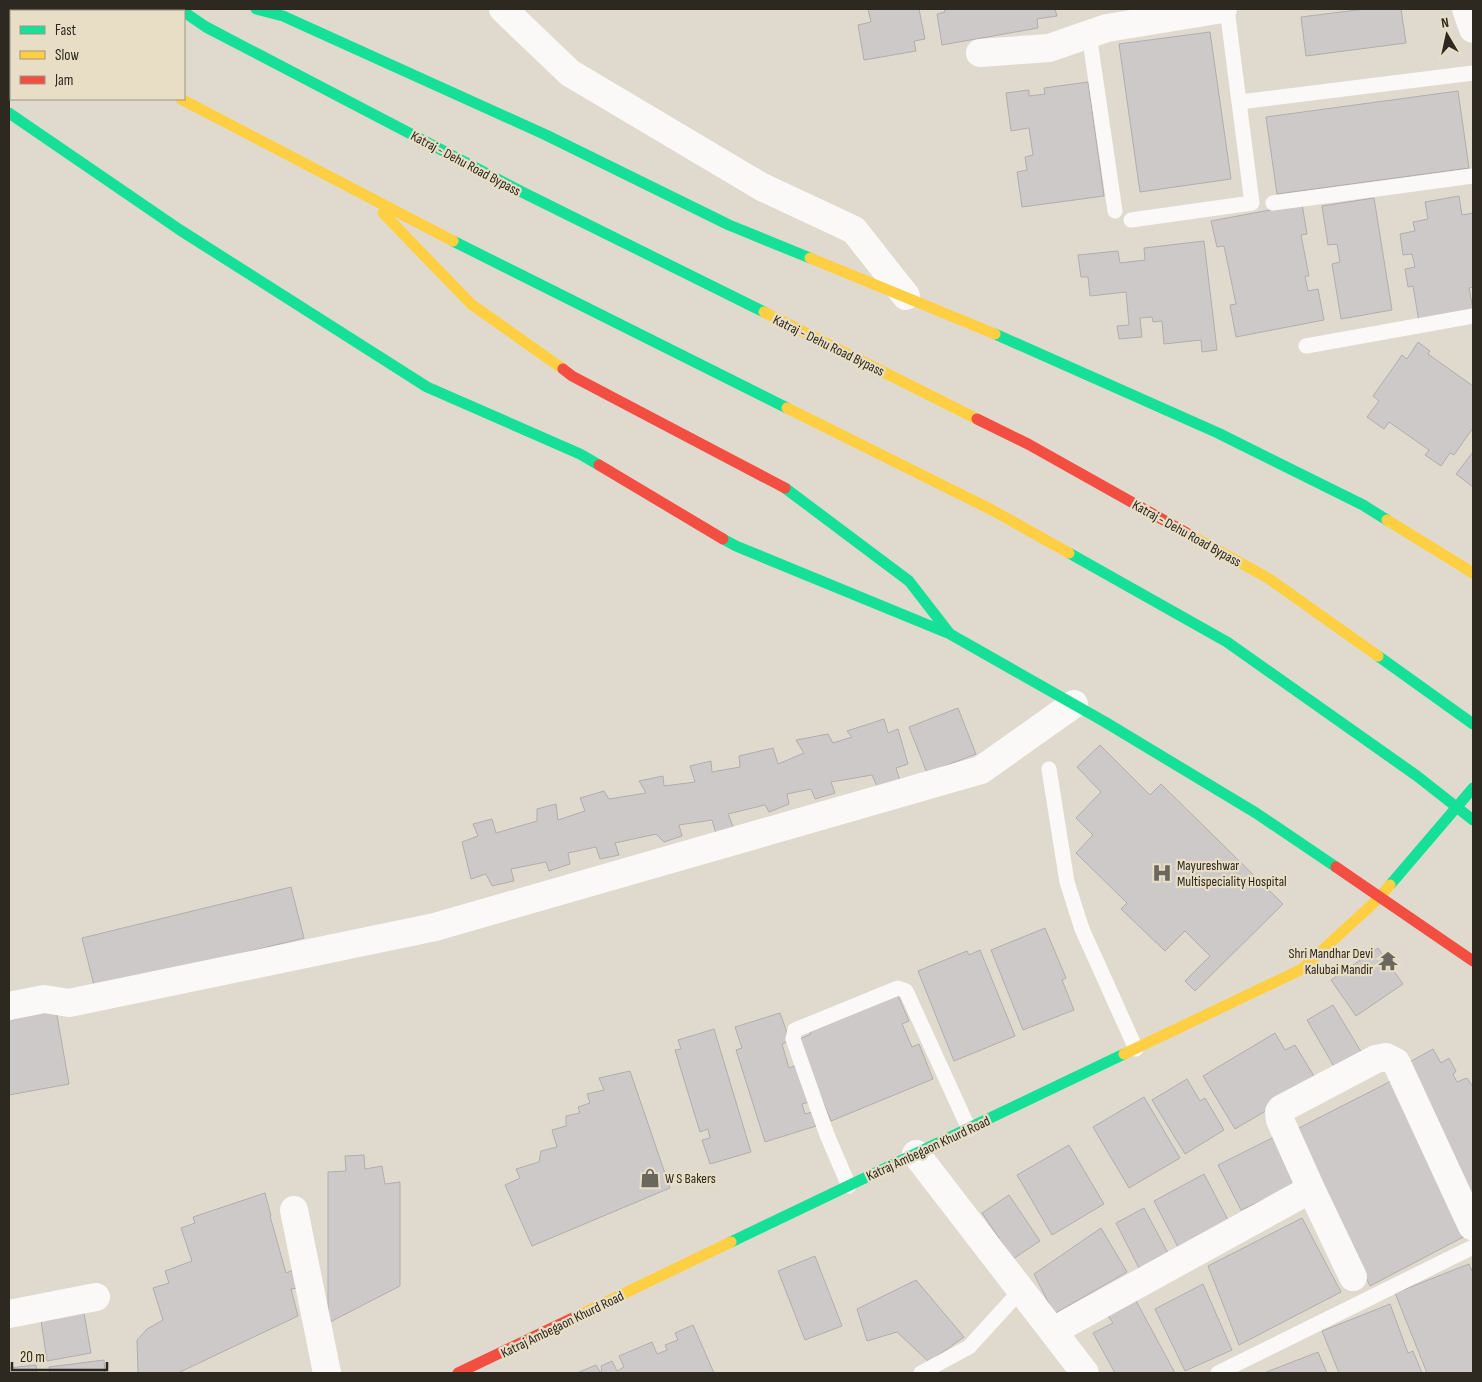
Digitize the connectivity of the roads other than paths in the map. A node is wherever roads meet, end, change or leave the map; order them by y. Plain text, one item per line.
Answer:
1 (256, 9) edge
2 (503, 9) edge
3 (1223, 9) edge
4 (1228, 9) edge
5 (1466, 9) edge
6 (185, 13) edge
7 (1473, 29) edge
8 (1089, 34) junction
9 (980, 53) dead end
10 (1473, 73) edge
11 (183, 100) edge
12 (1240, 102) junction
13 (9, 113) edge
14 (1473, 176) edge
15 (366, 196) junction
16 (1272, 203) dead end
17 (1114, 212) dead end
18 (1131, 220) dead end
19 (906, 296) junction
20 (1473, 316) edge
21 (1306, 346) dead end
22 (1473, 573) edge
23 (950, 634) junction
24 (1074, 704) junction
25 (1473, 724) edge
26 (1049, 769) dead end
27 (1473, 788) edge
28 (1473, 820) edge
29 (1379, 898) junction
30 (1473, 962) edge
31 (9, 1006) edge
32 (1136, 1049) junction
33 (969, 1129) junction
34 (916, 1154) junction
35 (849, 1186) junction
36 (1311, 1189) junction
37 (294, 1210) dead end
38 (1473, 1236) edge
39 (1353, 1277) dead end
40 (1021, 1290) junction
41 (96, 1298) dead end
42 (9, 1314) edge
43 (1052, 1331) junction
44 (327, 1373) edge
45 (459, 1373) edge
46 (920, 1373) edge
47 (1085, 1373) edge
48 (1218, 1373) edge

1 - 19 main road
2 - 19 street
3 - 8 street
4 - 12 lane
5 - 7 street
6 - 25 main road, Katraj - Dehu Road Bypass
8 - 9 street
8 - 17 lane
10 - 12 lane
11 - 15 main road
12 - 18 lane
13 - 23 main road
14 - 16 lane
15 - 23 main road
15 - 28 main road
19 - 22 main road
20 - 21 lane
23 - 24 main road
24 - 29 main road
24 - 31 street
26 - 32 lane
27 - 29 main road, Katraj Ambegaon Khurd Road
29 - 30 main road
29 - 32 main road, Katraj Ambegaon Khurd Road
32 - 33 main road, Katraj Ambegaon Khurd Road
33 - 34 main road, Katraj Ambegaon Khurd Road
33 - 35 lane
34 - 35 main road, Katraj Ambegaon Khurd Road
34 - 40 street
35 - 45 main road, Katraj Ambegaon Khurd Road
36 - 38 street
36 - 39 street
36 - 43 street
37 - 44 street
38 - 48 lane
40 - 43 street
40 - 46 lane
41 - 42 street
43 - 47 street

